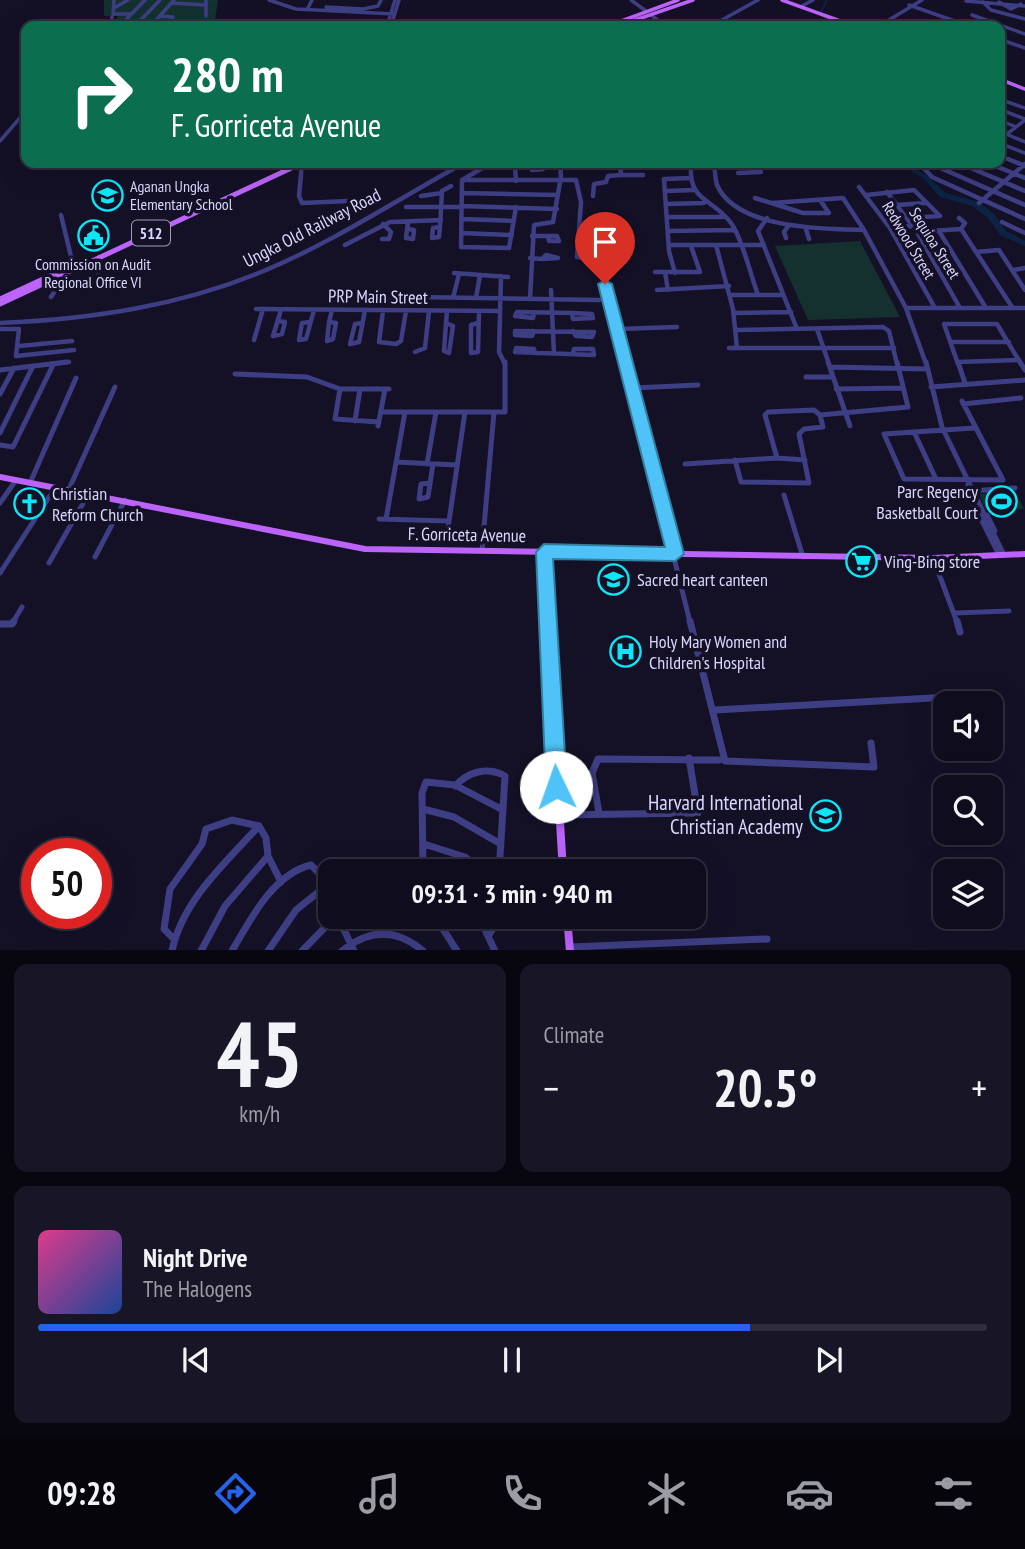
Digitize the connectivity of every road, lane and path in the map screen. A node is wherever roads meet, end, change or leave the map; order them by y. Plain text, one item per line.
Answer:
1 (114, 0) edge
2 (128, 0) edge
3 (145, 0) edge
4 (160, 0) edge
5 (189, 0) edge
6 (269, 0) edge
7 (291, 0) edge
8 (312, 0) edge
9 (381, 0) edge
10 (397, 0) edge
11 (631, 0) edge
12 (680, 0) edge
13 (691, 0) edge
14 (758, 0) edge
15 (784, 0) edge
16 (800, 0) edge
17 (813, 0) edge
18 (920, 0) edge
19 (172, 1) edge
20 (324, 1) edge
21 (966, 1) edge
22 (983, 2) junction
23 (206, 3) edge
24 (807, 3) junction
25 (185, 5) junction
26 (1023, 5) edge
27 (802, 6) junction
28 (910, 6) junction
29 (285, 7) junction
30 (114, 8) junction
31 (324, 9) junction
32 (307, 10) junction
33 (132, 13) junction
34 (648, 13) junction
35 (392, 14) junction
36 (822, 14) junction
37 (972, 15) edge
38 (160, 16) junction
39 (206, 16) dead end
40 (112, 17) dead end
41 (1025, 19) edge
42 (112, 21) edge
43 (125, 21) edge
44 (140, 21) edge
45 (156, 21) edge
46 (170, 21) edge
47 (390, 21) edge
48 (627, 21) junction
49 (658, 21) edge
50 (719, 21) edge
51 (839, 21) edge
52 (887, 21) edge
53 (952, 21) edge
54 (989, 21) edge
55 (1005, 26) edge
56 (1024, 33) edge
57 (1005, 40) edge
58 (1025, 47) edge
59 (1005, 81) edge
60 (1025, 89) edge
61 (1005, 101) edge
62 (1025, 108) edge
63 (1005, 112) edge
64 (21, 117) edge
65 (1025, 120) edge
66 (1005, 122) edge
67 (1016, 127) junction
68 (1007, 134) joint
69 (0, 141) edge
70 (1025, 142) edge
71 (1005, 145) edge
72 (1025, 153) edge
73 (1005, 157) edge
74 (1025, 165) edge
75 (287, 168) edge
76 (302, 168) edge
77 (455, 168) edge
78 (482, 168) edge
79 (515, 168) edge
80 (559, 168) edge
81 (620, 168) edge
82 (691, 168) edge
83 (714, 168) edge
84 (739, 168) edge
85 (923, 168) edge
86 (941, 168) edge
87 (971, 168) edge
88 (1000, 168) edge
89 (761, 172) dead end
90 (1014, 174) junction
91 (621, 175) junction
92 (643, 175) dead end
93 (690, 178) junction
94 (1025, 178) edge
95 (462, 180) junction
96 (560, 180) junction
97 (516, 181) junction
98 (1004, 182) junction
99 (451, 186) dead end
100 (859, 187) dead end
101 (694, 190) junction
102 (665, 191) junction
103 (994, 191) junction
104 (1025, 191) edge
105 (887, 192) junction
106 (442, 193) junction
107 (462, 193) junction
108 (558, 195) junction
109 (866, 195) junction
110 (421, 196) dead end
111 (593, 196) dead end
112 (755, 198) dead end
113 (820, 200) junction
114 (348, 201) dead end
115 (981, 201) junction
116 (772, 202) junction
117 (704, 203) junction
118 (926, 203) junction
119 (666, 204) junction
120 (897, 205) junction
121 (1025, 205) edge
122 (442, 206) junction
123 (406, 207) dead end
124 (461, 207) junction
125 (516, 207) junction
126 (557, 209) junction
127 (61, 215) dead end
128 (667, 217) junction
129 (723, 217) junction
130 (767, 218) junction
131 (908, 218) junction
132 (959, 218) dead end
133 (462, 219) junction
134 (1025, 219) edge
135 (441, 220) junction
136 (514, 221) junction
137 (408, 222) junction
138 (1002, 222) dead end
139 (789, 225) junction
140 (913, 226) junction
141 (440, 227) dead end
142 (890, 228) junction
143 (408, 229) dead end
144 (806, 229) junction
145 (961, 229) junction
146 (734, 230) junction
147 (864, 230) junction
148 (669, 231) junction
149 (939, 231) junction
150 (917, 232) junction
151 (366, 233) junction
152 (461, 233) junction
153 (1025, 233) edge
154 (512, 235) junction
155 (532, 236) junction
156 (548, 236) dead end
157 (786, 238) dead end
158 (809, 239) dead end
159 (365, 242) dead end
160 (345, 244) dead end
161 (670, 245) junction
162 (716, 245) junction
163 (739, 245) junction
164 (764, 245) junction
165 (691, 246) junction
166 (976, 252) junction
167 (99, 256) junction
168 (530, 258) junction
169 (542, 259) dead end
170 (589, 259) dead end
171 (73, 265) junction
172 (601, 268) dead end
173 (1025, 268) edge
174 (1013, 270) junction
175 (655, 272) dead end
176 (665, 272) junction
177 (676, 273) junction
178 (480, 275) junction
179 (501, 276) junction
180 (508, 277) dead end
181 (44, 283) junction
182 (98, 283) dead end
183 (729, 286) junction
184 (551, 290) dead end
185 (657, 290) dead end
186 (668, 290) junction
187 (1025, 290) edge
188 (730, 295) junction
189 (758, 295) junction
190 (783, 295) junction
191 (0, 296) edge
192 (355, 296) dead end
193 (9, 297) junction
194 (51, 298) dead end
195 (453, 298) junction
196 (476, 298) junction
197 (501, 298) junction
198 (530, 299) junction
199 (553, 299) junction
200 (599, 300) dead end
201 (0, 304) edge
202 (1012, 307) junction
203 (906, 308) junction
204 (935, 308) junction
205 (960, 308) junction
206 (986, 308) junction
207 (1025, 308) edge
208 (256, 309) dead end
209 (264, 309) junction
210 (281, 310) junction
211 (314, 310) junction
212 (332, 310) junction
213 (365, 310) junction
214 (383, 311) junction
215 (406, 311) junction
216 (429, 311) junction
217 (447, 311) junction
218 (500, 311) junction
219 (480, 312) junction
220 (791, 312) junction
221 (534, 313) dead end
222 (554, 313) junction
223 (572, 313) dead end
224 (735, 313) junction
225 (278, 321) dead end
226 (310, 322) dead end
227 (0, 323) edge
228 (362, 323) junction
229 (446, 323) junction
230 (478, 323) junction
231 (677, 327) dead end
232 (0, 329) edge
233 (618, 329) junction
234 (797, 329) junction
235 (817, 329) junction
236 (554, 330) junction
237 (737, 330) junction
238 (534, 331) dead end
239 (573, 331) dead end
240 (325, 339) dead end
241 (254, 340) dead end
242 (72, 341) dead end
243 (953, 342) junction
244 (1009, 342) junction
245 (19, 346) junction
246 (729, 348) dead end
247 (737, 348) junction
248 (824, 348) junction
249 (894, 348) junction
250 (74, 350) dead end
251 (415, 352) dead end
252 (535, 353) dead end
253 (554, 354) junction
254 (573, 354) dead end
255 (69, 362) dead end
256 (958, 362) junction
257 (1022, 362) edge
258 (53, 365) junction
259 (33, 366) junction
260 (830, 367) junction
261 (898, 367) junction
262 (14, 368) junction
263 (926, 369) junction
264 (0, 370) edge
265 (1025, 370) edge
266 (235, 374) dead end
267 (806, 377) dead end
268 (832, 377) junction
269 (76, 378) dead end
270 (1025, 380) edge
271 (965, 383) junction
272 (698, 385) dead end
273 (115, 387) dead end
274 (931, 387) junction
275 (387, 388) joint
276 (633, 388) junction
277 (903, 388) junction
278 (340, 389) junction
279 (360, 389) junction
280 (836, 389) junction
281 (0, 394) edge
282 (1021, 398) dead end
283 (382, 412) junction
284 (405, 412) junction
285 (436, 412) junction
286 (465, 412) junction
287 (494, 412) junction
288 (845, 413) junction
289 (820, 415) junction
290 (355, 421) junction
291 (850, 426) dead end
292 (974, 428) junction
293 (943, 429) junction
294 (914, 432) junction
295 (0, 433) edge
296 (0, 445) edge
297 (777, 458) junction
298 (735, 460) junction
299 (805, 460) junction
300 (396, 462) junction
301 (430, 464) junction
302 (685, 464) dead end
303 (457, 465) junction
304 (0, 477) edge
305 (936, 479) junction
306 (16, 480) junction
307 (969, 480) junction
308 (30, 483) junction
309 (430, 483) dead end
310 (55, 488) junction
311 (1016, 488) dead end
312 (69, 489) junction
313 (972, 491) junction
314 (89, 493) junction
315 (784, 495) dead end
316 (125, 500) junction
317 (28, 502) dead end
318 (0, 503) edge
319 (44, 505) junction
320 (482, 551) junction
321 (544, 552) junction
322 (0, 554) edge
323 (675, 554) junction
324 (1025, 554) edge
325 (1002, 555) junction
326 (10, 556) junction
327 (803, 557) junction
328 (95, 558) dead end
329 (933, 558) junction
330 (49, 563) dead end
331 (0, 573) edge
332 (22, 607) dead end
333 (1009, 611) dead end
334 (955, 613) junction
335 (0, 624) edge
336 (960, 632) dead end
337 (933, 698) edge
338 (715, 709) junction
339 (872, 743) dead end
340 (689, 758) junction
341 (719, 760) dead end
342 (455, 786) junction
343 (423, 809) junction
344 (503, 810) junction
345 (599, 813) junction
346 (558, 815) junction
347 (259, 826) junction
348 (499, 843) junction
349 (424, 844) junction
350 (268, 856) junction
351 (423, 859) edge
352 (468, 859) edge
353 (499, 859) edge
354 (562, 859) edge
355 (318, 873) edge
356 (281, 882) junction
357 (318, 891) edge
358 (324, 929) edge
359 (342, 929) edge
360 (443, 929) edge
361 (486, 929) edge
362 (493, 929) edge
363 (568, 929) edge
364 (489, 935) junction
365 (174, 939) junction
366 (767, 939) dead end
367 (351, 947) edge
368 (570, 949) edge
369 (172, 950) edge
370 (201, 950) edge
371 (232, 950) edge
372 (268, 950) edge
373 (302, 950) edge
374 (342, 950) edge
375 (423, 950) edge
376 (457, 950) edge
377 (495, 950) edge

1 - 30 street
2 - 30 street
3 - 33 street
4 - 44 street
5 - 25 street
6 - 29 street
7 - 29 street
8 - 32 street
9 - 31 street
10 - 35 street
11 - 34 street
12 - 34 main road
12 - 48 main road
13 - 34 main road
13 - 48 main road
14 - 50 street
15 - 27 main road
15 - 36 main road
16 - 24 street
17 - 24 street
18 - 28 street
19 - 25 street
19 - 38 street
20 - 31 street
21 - 22 street
22 - 26 street
22 - 41 street
23 - 25 street
23 - 39 street
24 - 27 street
27 - 36 main road
28 - 52 street
28 - 53 street
29 - 32 street
30 - 33 street
31 - 32 street
31 - 35 street
33 - 43 street
34 - 48 main road
34 - 49 street
35 - 47 street
36 - 51 main road
37 - 54 street
38 - 45 street
38 - 46 street
40 - 42 street
55 - 56 street
57 - 58 street
59 - 60 main road
61 - 62 street
63 - 65 street
64 - 69 street
65 - 67 street
66 - 67 street
67 - 68 street
68 - 70 street
71 - 72 street
73 - 74 street
74 - 90 street
75 - 167 main road, 512
76 - 114 street
77 - 227 street, Ungka Old Railway Road
78 - 95 street
79 - 97 street
80 - 96 street
81 - 91 street
82 - 93 street
83 - 130 street
84 - 89 street
85 - 115 street
86 - 103 street
87 - 98 street
88 - 90 street
90 - 94 street
90 - 98 street
91 - 92 street
91 - 111 street
93 - 101 street
93 - 102 street
95 - 97 street
95 - 107 street
96 - 97 street
96 - 108 street
96 - 170 street
98 - 103 street
98 - 104 street
99 - 106 street
100 - 109 street, Redwood Street
101 - 102 street
101 - 117 street
102 - 119 street
103 - 115 street
103 - 121 street
105 - 109 street
105 - 118 street
105 - 120 street, Sequioa Street
106 - 110 street
106 - 122 street
107 - 108 street
107 - 124 street
108 - 126 street
109 - 142 street, Redwood Street
112 - 116 street
113 - 116 street
113 - 116 street
113 - 147 street
115 - 134 street
117 - 119 street
117 - 129 street
118 - 120 street
118 - 131 street
119 - 128 street
120 - 131 street, Sequioa Street
122 - 123 street
122 - 124 street
122 - 135 street
124 - 125 street
124 - 133 street
125 - 126 street
125 - 136 street
126 - 155 street
127 - 171 street
128 - 129 street
128 - 148 street
129 - 146 street
130 - 139 street
130 - 164 street
131 - 140 street, Sequioa Street
132 - 145 street
133 - 136 street
133 - 152 street
135 - 137 street
135 - 141 street
136 - 154 street
137 - 143 street
137 - 151 street
138 - 153 street
139 - 144 street
139 - 157 street
140 - 142 street
140 - 150 street, Sequioa Street
142 - 204 street, Redwood Street
144 - 147 street
144 - 158 street
145 - 149 street
145 - 166 street
146 - 148 street
146 - 163 street
147 - 203 street
148 - 161 street
149 - 150 street
149 - 206 street
150 - 205 street, Sequioa Street
151 - 159 street
151 - 160 street
152 - 154 street
152 - 154 street
155 - 156 street
155 - 168 street
161 - 165 street
161 - 177 street
162 - 163 street
162 - 165 street
162 - 183 street
163 - 164 street
163 - 189 street
164 - 190 street
165 - 177 street
166 - 174 street
166 - 202 street
167 - 171 main road, 512
167 - 181 main road, 512
167 - 182 street
168 - 169 street
168 - 198 street
171 - 193 main road, 512
172 - 233 street
173 - 174 street
174 - 187 street
175 - 176 street
176 - 177 street
176 - 186 street
178 - 179 street
178 - 195 street
178 - 196 street
179 - 180 street
179 - 197 street
181 - 193 main road, 512
181 - 194 street
183 - 186 street
183 - 188 street
184 - 199 street
185 - 186 street
188 - 189 street
188 - 224 street
189 - 190 street
190 - 220 street
191 - 193 main road, 512
192 - 195 street
193 - 201 main road, 512
195 - 196 street
196 - 197 street
197 - 198 street
197 - 218 street
198 - 199 street
199 - 200 street
199 - 222 street
202 - 206 street
202 - 207 street
203 - 204 street
203 - 263 street
204 - 205 street
205 - 206 street
208 - 209 street, PRP Main Street
209 - 210 street, PRP Main Street
209 - 241 street
210 - 211 street, PRP Main Street
210 - 225 street
211 - 212 street, PRP Main Street
211 - 226 street
212 - 213 street, PRP Main Street
212 - 240 street
213 - 214 street, PRP Main Street
213 - 228 street
214 - 215 street, PRP Main Street
214 - 215 street
215 - 216 street, PRP Main Street
216 - 217 street, PRP Main Street
216 - 251 street
217 - 219 street, PRP Main Street
217 - 229 street
218 - 219 street, PRP Main Street
218 - 287 street
219 - 230 street
220 - 224 street
220 - 234 street
221 - 222 street
222 - 223 street
222 - 236 street
224 - 237 street
228 - 228 street
229 - 229 street
230 - 230 street
231 - 233 street
232 - 245 street
233 - 276 street
234 - 235 street
234 - 237 street
235 - 248 street
235 - 249 street
236 - 238 street
236 - 239 street
236 - 253 street
237 - 247 street
242 - 245 street
243 - 244 street
243 - 244 street
243 - 256 street
244 - 257 street
245 - 250 street
246 - 247 street
247 - 248 street
248 - 249 street
248 - 260 street
249 - 261 street
252 - 253 street
253 - 254 street
255 - 258 street
256 - 257 street
256 - 271 street
257 - 265 street
258 - 259 street
258 - 296 street
259 - 262 street
259 - 295 street
260 - 261 street
260 - 268 street
261 - 263 street
261 - 277 street
262 - 264 street
262 - 281 street
263 - 274 street
266 - 278 street
267 - 268 street
268 - 280 street
269 - 308 street
270 - 271 street
271 - 274 street
272 - 276 street
273 - 312 street
274 - 293 street
275 - 279 street
275 - 283 street
276 - 323 street
277 - 280 street
277 - 288 street
278 - 279 street
278 - 290 street
279 - 290 street
280 - 288 street
282 - 292 street
283 - 284 street
283 - 290 street
284 - 285 street
284 - 300 street
285 - 286 street
285 - 301 street
286 - 287 street
286 - 303 street
287 - 320 street
288 - 289 street
288 - 291 street
289 - 297 street
289 - 299 street
292 - 293 street
292 - 307 street
293 - 294 street
293 - 307 street
294 - 305 street
294 - 305 street
297 - 298 street
297 - 299 street
298 - 299 street
298 - 302 street
300 - 301 street
300 - 303 street
301 - 303 street
301 - 309 street
304 - 306 main road, F. Gorriceta Avenue
305 - 307 street
306 - 308 main road, F. Gorriceta Avenue
306 - 318 street
307 - 313 street
308 - 310 main road, F. Gorriceta Avenue
310 - 312 main road, F. Gorriceta Avenue
310 - 319 street
311 - 313 street
312 - 314 main road, F. Gorriceta Avenue
313 - 325 street
314 - 316 main road, F. Gorriceta Avenue
314 - 330 street
315 - 327 street
316 - 320 main road, F. Gorriceta Avenue
316 - 328 street
317 - 319 street
319 - 326 street
320 - 321 main road, F. Gorriceta Avenue
321 - 323 main road, F. Gorriceta Avenue
321 - 346 main road
322 - 326 street
323 - 327 main road, F. Gorriceta Avenue
323 - 338 street
324 - 325 main road, F. Gorriceta Avenue
325 - 329 main road, F. Gorriceta Avenue
326 - 331 street
327 - 329 main road, F. Gorriceta Avenue
329 - 334 street
332 - 335 street
333 - 334 street
334 - 336 street
337 - 338 street
338 - 339 street
340 - 341 street
340 - 345 street
340 - 345 street
342 - 343 street
342 - 344 street
342 - 344 street
343 - 348 street
343 - 349 street
344 - 348 street
345 - 346 street
346 - 354 main road
347 - 350 street
347 - 365 street
347 - 365 street
348 - 353 street
349 - 351 street
349 - 352 street
350 - 356 street
350 - 370 street
355 - 356 street
356 - 371 street
357 - 372 street
358 - 373 street
359 - 367 street
360 - 376 street
361 - 364 street
362 - 364 street
363 - 368 main road
364 - 377 street
365 - 369 street
366 - 368 street
367 - 374 street
367 - 375 street

